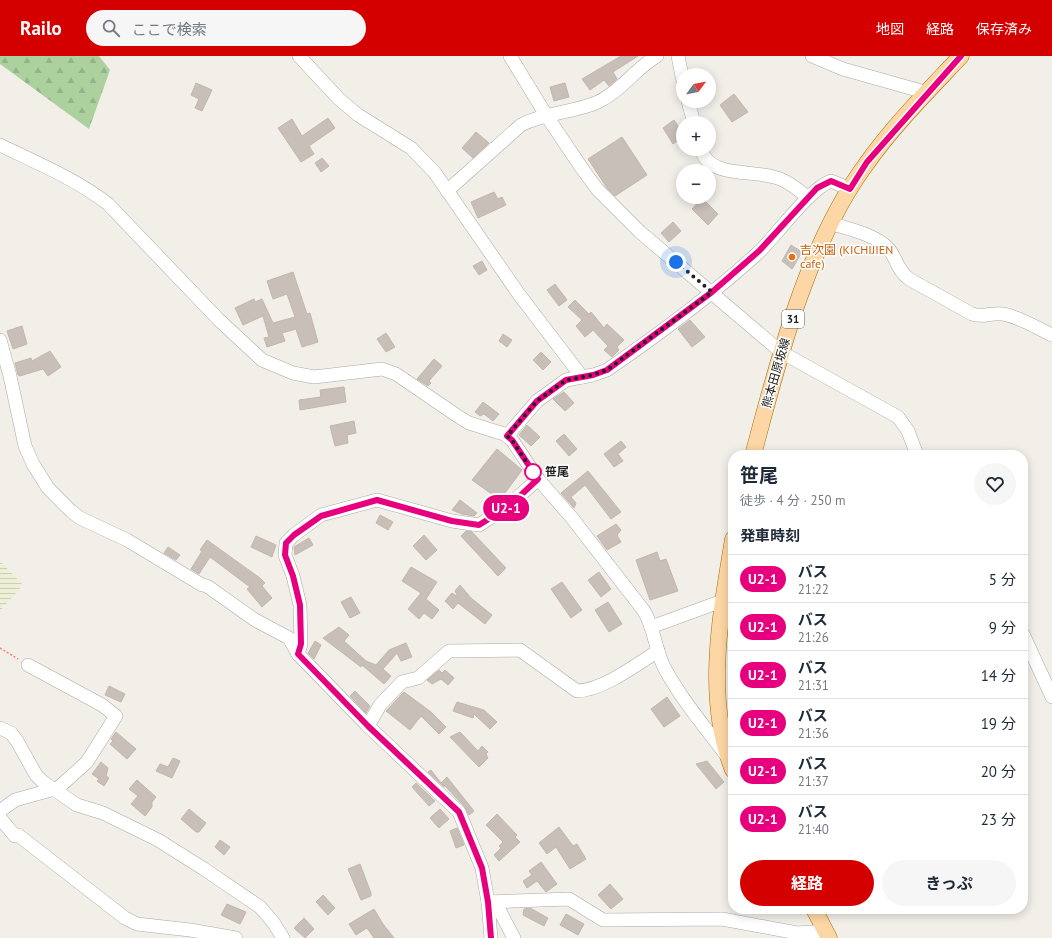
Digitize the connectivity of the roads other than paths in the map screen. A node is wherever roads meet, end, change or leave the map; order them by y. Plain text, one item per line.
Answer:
1 (300, 56) edge
2 (510, 56) edge
3 (656, 56) edge
4 (678, 56) edge
5 (812, 56) edge
6 (961, 56) edge
7 (680, 68) edge
8 (925, 94) junction
9 (546, 115) junction
10 (0, 145) edge
11 (704, 156) edge
12 (850, 189) junction
13 (447, 191) junction
14 (808, 198) junction
15 (830, 223) junction
16 (712, 292) junction
17 (1052, 335) edge
18 (0, 340) edge
19 (781, 352) junction
20 (582, 377) junction
21 (507, 436) junction
22 (754, 450) edge
23 (915, 450) edge
24 (538, 479) junction
25 (728, 599) edge
26 (651, 627) junction
27 (1028, 645) edge
28 (658, 651) junction
29 (298, 654) junction
30 (28, 665) road end
31 (1052, 697) edge
32 (368, 726) junction
33 (0, 728) edge
34 (728, 752) edge
35 (728, 760) edge
36 (54, 790) junction
37 (0, 811) edge
38 (0, 818) edge
39 (492, 902) junction
40 (817, 914) edge
41 (827, 934) edge
42 (236, 938) edge
43 (283, 938) edge
44 (491, 938) edge
45 (514, 938) edge

1 - 13 street
2 - 9 street
3 - 9 street
4 - 7 street
5 - 8 street
6 - 8 main road, 熊本田原坂線 / 31
8 - 12 main road, 熊本田原坂線 / 31
9 - 13 street
9 - 16 street
10 - 21 street
11 - 14 street
12 - 14 street
12 - 15 main road, 熊本田原坂線 / 31
13 - 20 street
14 - 16 street
15 - 17 street
15 - 19 main road, 熊本田原坂線 / 31
16 - 19 street
16 - 20 street
18 - 29 street
19 - 22 main road, 熊本田原坂線 / 31
19 - 23 street
20 - 21 street
21 - 24 street
24 - 26 street
24 - 29 street
25 - 26 street
25 - 34 main road
26 - 28 street
27 - 31 street
28 - 32 street
28 - 35 street
29 - 32 street
30 - 36 street
32 - 39 street
33 - 36 street
36 - 37 street
36 - 43 street
38 - 42 street
39 - 41 street
39 - 44 street
39 - 45 street
40 - 41 main road

